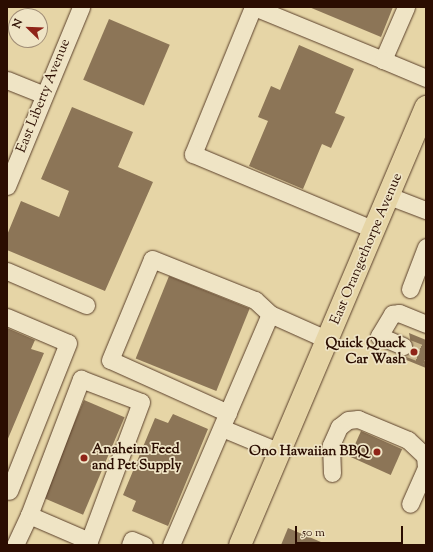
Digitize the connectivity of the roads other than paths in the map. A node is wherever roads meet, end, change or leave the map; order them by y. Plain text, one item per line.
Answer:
1 (81, 7) edge
2 (254, 7) edge
3 (406, 7) edge
4 (383, 60) junction
5 (426, 78) edge
6 (7, 80) edge
7 (44, 95) junction
8 (424, 119) edge
9 (7, 186) edge
10 (389, 196) junction
11 (426, 210) edge
12 (375, 230) junction
13 (426, 248) edge
14 (7, 271) edge
15 (410, 289) dead end
16 (86, 305) dead end
17 (270, 314) junction
18 (7, 317) edge
19 (426, 324) edge
20 (328, 340) junction
21 (403, 346) tunnel mouth
22 (225, 421) junction
23 (280, 452) junction
24 (332, 473) dead end
25 (8, 492) edge
26 (410, 504) dead end
27 (29, 515) junction
28 (88, 543) edge
29 (15, 545) edge
30 (130, 545) edge
31 (144, 545) edge
32 (171, 545) edge
33 (240, 545) edge

1 - 7 street, East Liberty Avenue
2 - 4 street
2 - 12 street
3 - 4 street
4 - 5 street
6 - 7 street
7 - 9 street, East Liberty Avenue
8 - 10 main road, East Orangethorpe Avenue
10 - 11 street
10 - 12 main road, East Orangethorpe Avenue
12 - 20 main road, East Orangethorpe Avenue
13 - 15 street
14 - 16 street
17 - 20 street
17 - 22 street
17 - 22 street
18 - 25 street
19 - 21 street
20 - 23 main road, East Orangethorpe Avenue
22 - 23 street
22 - 32 street
23 - 33 main road, East Orangethorpe Avenue
24 - 26 street
27 - 28 street
27 - 28 street
27 - 29 street
30 - 31 street

